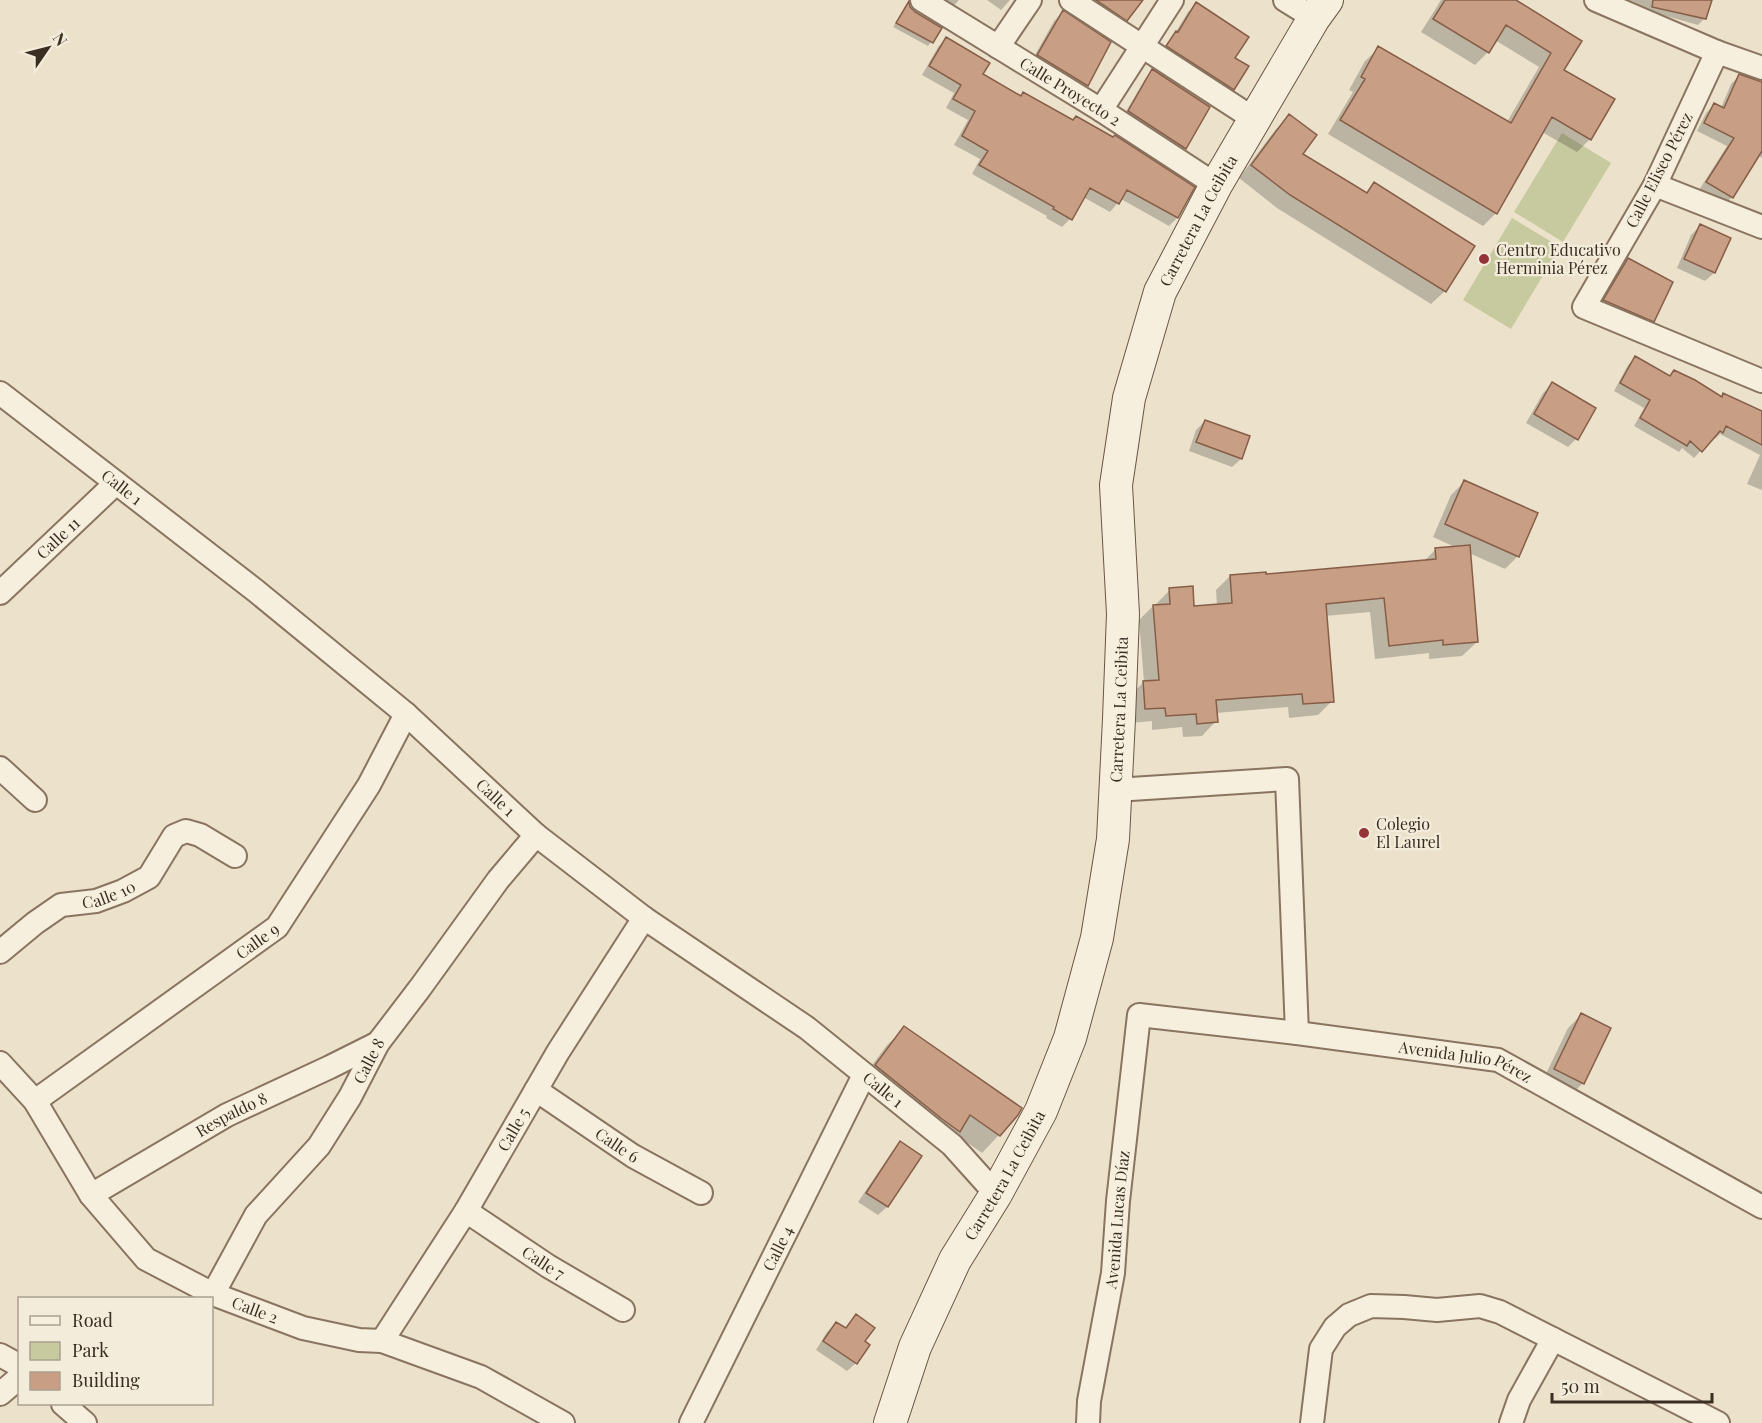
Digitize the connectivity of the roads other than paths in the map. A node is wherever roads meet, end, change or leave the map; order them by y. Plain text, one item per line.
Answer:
1 (922, 0) edge
2 (1030, 0) edge
3 (1071, 0) edge
4 (1172, 0) edge
5 (1285, 0) edge
6 (1596, 0) edge
7 (1320, 9) edge
8 (1142, 46) junction
9 (998, 47) junction
10 (1717, 52) junction
11 (1762, 68) edge
12 (1101, 110) junction
13 (1254, 119) junction
14 (1216, 185) junction
15 (1655, 185) junction
16 (1762, 227) edge
17 (1762, 381) edge
18 (0, 393) edge
19 (116, 483) junction
20 (0, 593) edge
21 (406, 714) junction
22 (0, 768) edge
23 (1115, 790) junction
24 (36, 800) dead end
25 (536, 835) junction
26 (235, 856) dead end
27 (644, 918) junction
28 (0, 952) edge
29 (1138, 1015) joint
30 (1297, 1033) junction
31 (378, 1042) junction
32 (0, 1063) edge
33 (864, 1075) junction
34 (536, 1090) junction
35 (35, 1101) junction
36 (701, 1193) dead end
37 (996, 1194) junction
38 (91, 1196) junction
39 (1762, 1207) edge
40 (466, 1211) junction
41 (213, 1294) junction
42 (623, 1310) dead end
43 (1553, 1339) junction
44 (382, 1341) junction
45 (0, 1355) edge
46 (18, 1365) edge
47 (18, 1379) edge
48 (0, 1394) edge
49 (64, 1405) edge
50 (85, 1423) edge
51 (563, 1423) edge
52 (690, 1423) edge
53 (890, 1423) edge
54 (1088, 1423) edge
55 (1312, 1423) edge
56 (1511, 1423) edge
57 (1718, 1423) edge

1 - 9 street, Calle Proyecto 2
2 - 9 street
3 - 8 street
4 - 8 street
5 - 7 street
6 - 10 street
7 - 13 street, Carretera La Ceibita
8 - 12 street
8 - 13 street
9 - 12 street, Calle Proyecto 2
10 - 11 street
10 - 15 street, Calle Eliseo Pérez
12 - 14 street, Calle Proyecto 2
13 - 14 street, Carretera La Ceibita
14 - 23 street, Carretera La Ceibita
15 - 16 street
15 - 17 street, Calle Eliseo Pérez
18 - 19 street, Calle 1
19 - 20 street, Calle 11
19 - 21 street, Calle 1
21 - 25 street, Calle 1
21 - 35 street, Calle 9
22 - 24 street
23 - 30 street
23 - 37 street, Carretera La Ceibita
25 - 27 street, Calle 1
25 - 31 street, Calle 8
26 - 28 street, Calle 10
27 - 33 street, Calle 1
27 - 34 street, Calle 5
29 - 30 street, Avenida Julio Pérez
29 - 54 street, Avenida Lucas Díaz
30 - 39 street, Avenida Julio Pérez
31 - 38 street, Respaldo 8
31 - 41 street, Calle 8
32 - 35 street, Calle 2
33 - 37 street, Calle 1
33 - 52 street, Calle 4
34 - 36 street, Calle 6
34 - 40 street, Calle 5
35 - 38 street, Calle 2
37 - 53 street, Carretera La Ceibita
38 - 41 street, Calle 2
40 - 42 street, Calle 7
40 - 44 street, Calle 5
41 - 44 street, Calle 2
43 - 55 street
43 - 56 street
43 - 57 street
44 - 51 street, Calle 2
45 - 46 street
47 - 48 street
49 - 50 street

